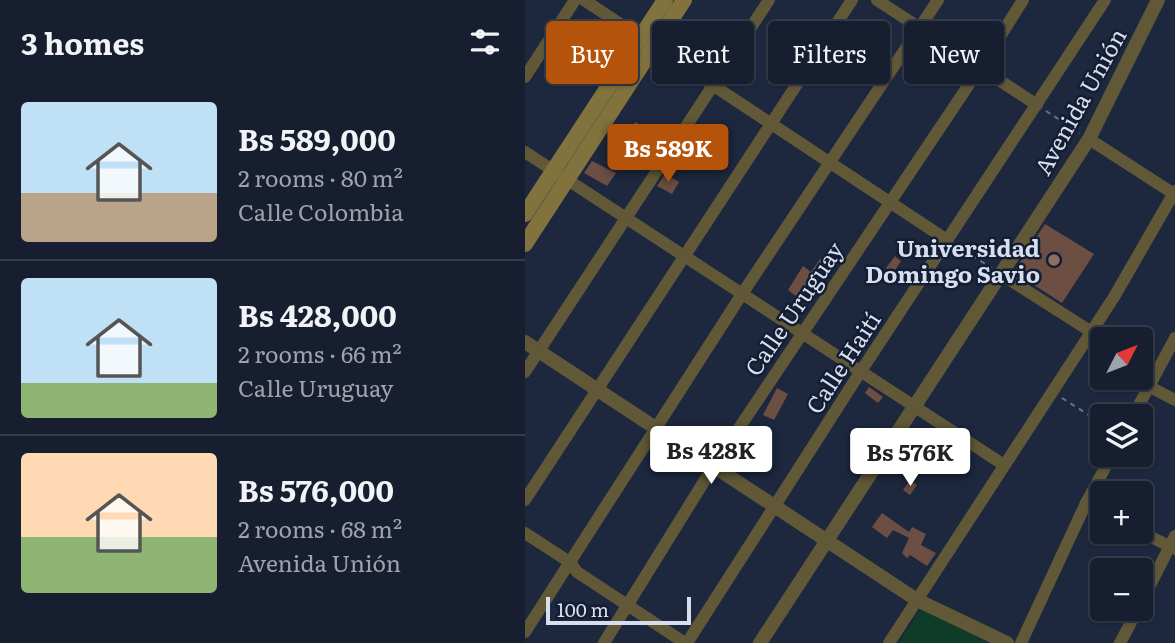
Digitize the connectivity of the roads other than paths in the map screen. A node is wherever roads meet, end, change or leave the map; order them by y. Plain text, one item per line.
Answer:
1 (575, 0) edge
2 (584, 0) edge
3 (664, 0) edge
4 (684, 0) edge
5 (769, 0) edge
6 (852, 0) edge
7 (877, 0) edge
8 (938, 0) edge
9 (1023, 0) edge
10 (1105, 0) edge
11 (1158, 0) edge
12 (908, 21) edge
13 (924, 21) edge
14 (754, 22) edge
15 (1004, 30) edge
16 (647, 41) junction
17 (652, 44) edge
18 (904, 51) edge
19 (525, 77) edge
20 (712, 84) joint
21 (969, 84) edge
22 (1004, 84) edge
23 (1037, 105) junction
24 (772, 124) junction
25 (1089, 139) junction
26 (525, 152) edge
27 (831, 163) junction
28 (560, 176) junction
29 (1174, 192) edge
30 (890, 202) junction
31 (525, 214) edge
32 (625, 218) junction
33 (947, 240) junction
34 (525, 244) edge
35 (685, 257) junction
36 (1002, 275) junction
37 (742, 294) junction
38 (1093, 327) edge
39 (1090, 331) joint
40 (802, 332) junction
41 (1175, 338) edge
42 (525, 342) edge
43 (538, 351) junction
44 (861, 371) junction
45 (525, 372) edge
46 (1153, 381) edge
47 (1153, 389) edge
48 (597, 390) junction
49 (1175, 400) edge
50 (914, 406) junction
51 (656, 428) junction
52 (1004, 464) junction
53 (713, 467) junction
54 (1106, 467) edge
55 (525, 500) edge
56 (1086, 503) junction
57 (774, 505) junction
58 (1090, 505) edge
59 (525, 533) edge
60 (1153, 536) edge
61 (827, 540) junction
62 (1173, 544) edge
63 (571, 563) junction
64 (1153, 581) edge
65 (917, 600) junction
66 (628, 605) junction
67 (1132, 621) edge
68 (525, 632) edge
69 (604, 643) edge
70 (686, 643) edge
71 (760, 643) edge
72 (889, 643) edge
73 (1007, 643) edge
74 (1021, 643) edge
75 (1120, 643) edge

1 - 19 street
2 - 16 street
3 - 16 main road
4 - 16 main road
5 - 14 street
6 - 24 street
7 - 12 street
8 - 13 street
9 - 15 street, Calle Uruguay
10 - 23 street, Calle Haití
11 - 25 street, Avenida Unión
16 - 17 street
16 - 28 main road
18 - 27 street
20 - 24 street
20 - 32 street
21 - 30 street, Calle Uruguay
22 - 23 street
23 - 33 street, Calle Haití
24 - 27 street
24 - 35 street
25 - 29 street
25 - 36 street, Avenida Unión
26 - 28 street
27 - 30 street
27 - 37 street
28 - 31 main road
28 - 32 street
28 - 34 main road
29 - 38 street
30 - 33 street
30 - 40 street, Calle Uruguay
32 - 35 street
32 - 43 street
33 - 44 street, Calle Haití
35 - 37 street
35 - 48 street
36 - 39 street
36 - 50 street, Avenida Unión
37 - 40 street
37 - 51 street
39 - 52 street
40 - 44 street
40 - 53 street, Calle Uruguay
41 - 46 street
42 - 43 street
43 - 45 street
43 - 48 street
44 - 50 street
44 - 57 street, Calle Haití
47 - 49 street
48 - 51 street
48 - 55 street
50 - 52 street
50 - 61 street, Avenida Unión
51 - 53 street
51 - 63 street
52 - 65 street
53 - 57 street
53 - 66 street, Calle Uruguay
54 - 56 street
56 - 58 street
56 - 74 street
57 - 61 street
57 - 70 street, Calle Haití
59 - 63 street
60 - 62 street
61 - 65 street
61 - 71 street, Avenida Unión
62 - 64 street
63 - 66 street
63 - 68 street
65 - 72 street
65 - 73 street
66 - 69 street, Calle Uruguay
66 - 70 street
67 - 75 street

